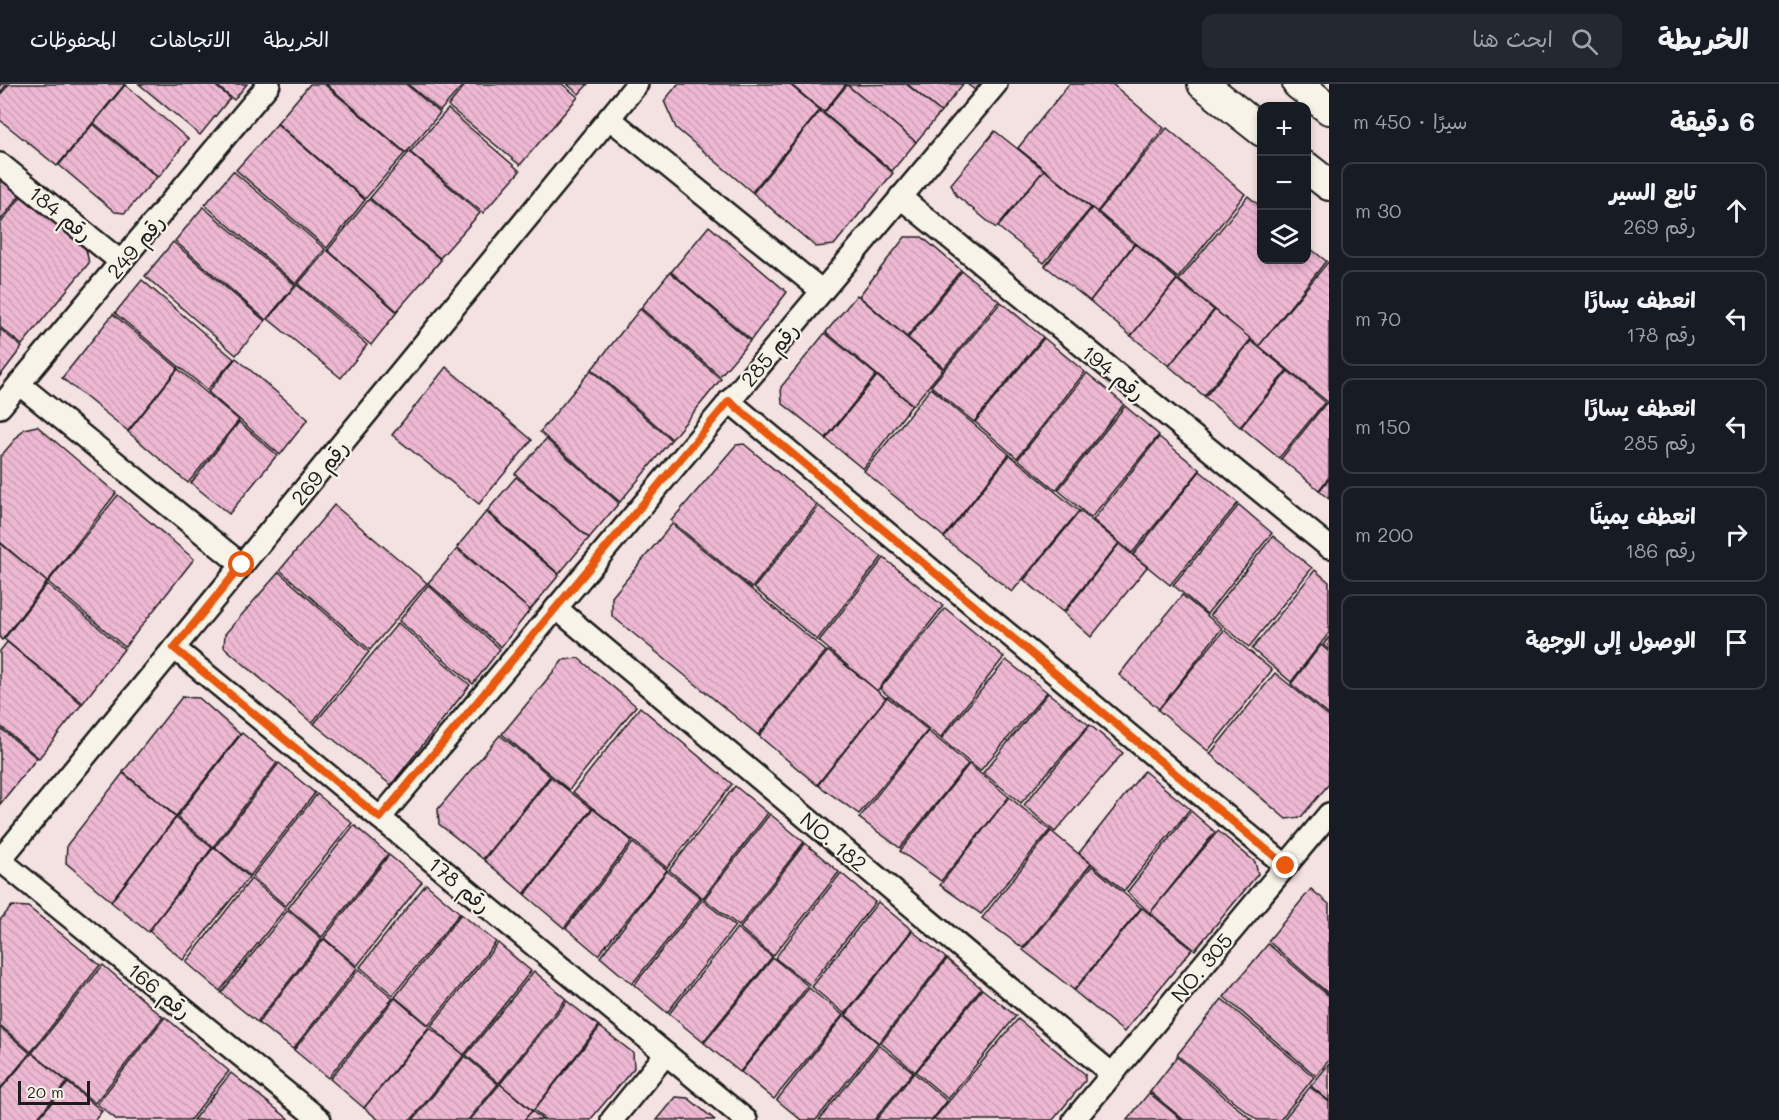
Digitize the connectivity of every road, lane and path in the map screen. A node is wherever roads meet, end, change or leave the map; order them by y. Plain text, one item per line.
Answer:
1 (269, 84) edge
2 (637, 84) edge
3 (996, 84) edge
4 (1203, 84) edge
5 (1298, 84) edge
6 (1328, 107) edge
7 (609, 118) junction
8 (1257, 127) edge
9 (0, 164) edge
10 (1311, 171) edge
11 (1329, 185) edge
12 (900, 197) junction
13 (121, 262) junction
14 (822, 291) junction
15 (19, 384) junction
16 (729, 401) junction
17 (0, 407) edge
18 (1329, 547) edge
19 (242, 565) junction
20 (556, 608) junction
21 (174, 648) junction
22 (1329, 814) edge
23 (380, 818) junction
24 (0, 860) edge
25 (1286, 866) junction
26 (666, 1054) junction
27 (1112, 1074) junction
28 (320, 1120) edge
29 (612, 1120) edge
30 (746, 1120) edge
31 (1074, 1120) edge

1 - 13 street, رقم 249
2 - 7 street, رقم 269
3 - 12 street, رقم 285
4 - 8 street
5 - 6 street
7 - 14 street
7 - 19 street, رقم 269
9 - 13 street, رقم 184
10 - 11 street
12 - 14 street, رقم 285
12 - 18 street, رقم 194
13 - 15 street, رقم 249
14 - 16 street, رقم 285
15 - 17 street, رقم 249
15 - 19 street
16 - 20 street, رقم 285
16 - 25 street
19 - 21 street, رقم 269
20 - 23 street, رقم 285
20 - 27 street, NO. 182
21 - 23 street, رقم 178
21 - 24 street, رقم 269
22 - 25 street, NO. 305
23 - 26 street, رقم 178
24 - 28 street, رقم 166
25 - 27 street, NO. 305
26 - 29 street
26 - 30 street, رقم 178
27 - 31 street, NO. 305

